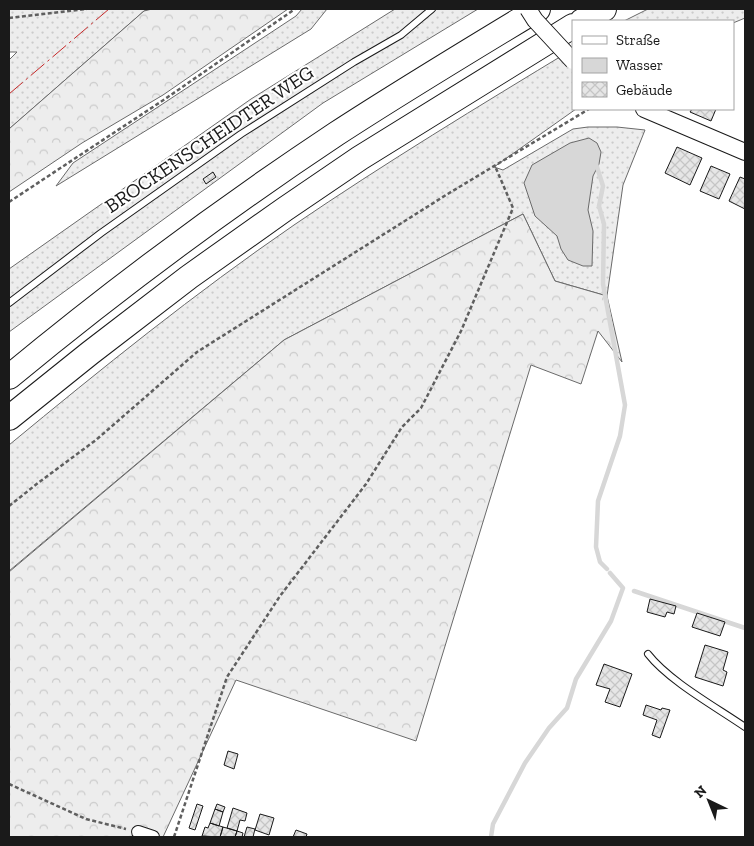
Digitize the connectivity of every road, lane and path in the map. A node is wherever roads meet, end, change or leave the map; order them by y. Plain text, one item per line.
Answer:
1 (87, 9) edge
2 (295, 9) edge
3 (432, 9) edge
4 (528, 9) edge
5 (538, 9) edge
6 (604, 9) edge
7 (9, 18) edge
8 (584, 20) edge
9 (572, 27) edge
10 (572, 60) edge
11 (587, 110) edge
12 (646, 110) edge
13 (745, 152) edge
14 (495, 166) junction
15 (9, 202) edge
16 (9, 303) edge
17 (9, 378) edge
18 (9, 418) edge
19 (9, 506) edge
20 (648, 654) dead end
21 (745, 727) edge
22 (9, 784) edge
23 (138, 832) joint
24 (153, 837) edge
25 (174, 837) edge

1 - 7 path
2 - 15 path
3 - 16 lane, BROCKENSCHEIDTER WEG
4 - 10 street, bridge
5 - 17 highway
6 - 8 highway
9 - 18 highway
11 - 14 path
12 - 13 street
14 - 19 path
14 - 25 path
20 - 21 lane
22 - 23 path
23 - 24 street

